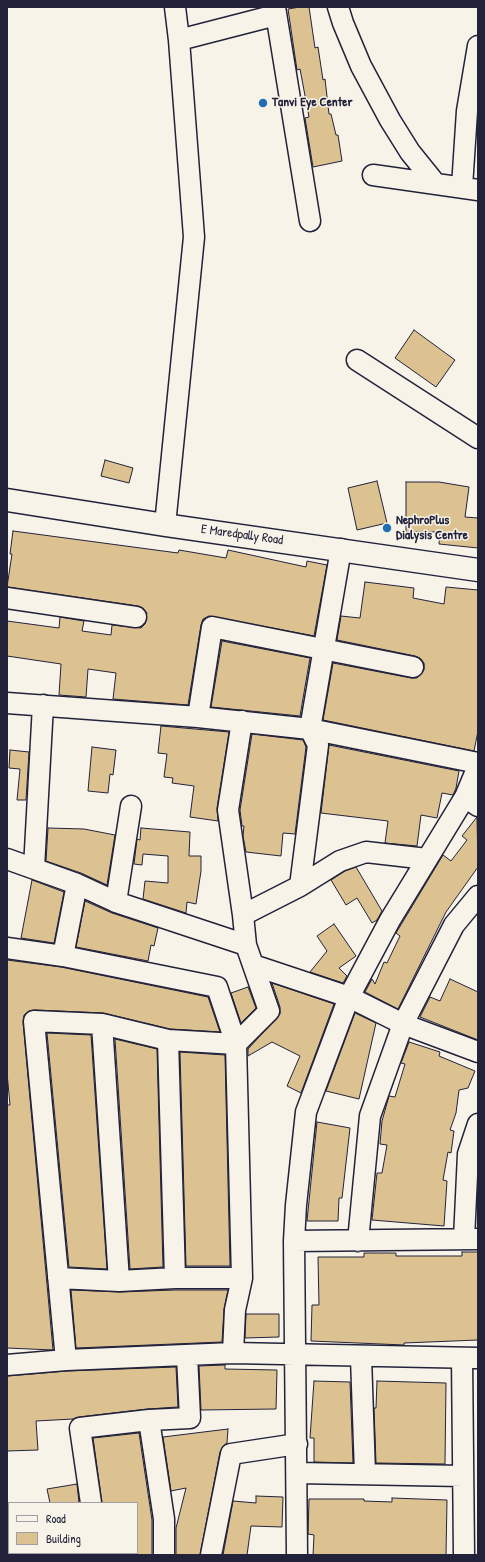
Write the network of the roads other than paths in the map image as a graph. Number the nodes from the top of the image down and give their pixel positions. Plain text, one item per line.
1 (175, 7) edge
2 (338, 7) edge
3 (276, 11) edge
4 (179, 40) junction
5 (478, 46) edge
6 (373, 176) dead end
7 (435, 183) junction
8 (470, 188) edge
9 (310, 221) dead end
10 (357, 360) dead end
11 (478, 438) edge
12 (7, 500) edge
13 (165, 525) junction
14 (341, 549) junction
15 (478, 570) edge
16 (7, 598) edge
17 (136, 617) dead end
18 (323, 650) junction
19 (413, 667) dead end
20 (7, 703) edge
21 (43, 705) junction
22 (198, 717) junction
23 (242, 721) junction
24 (310, 729) junction
25 (478, 764) edge
26 (471, 801) edge
27 (131, 806) dead end
28 (7, 859) edge
29 (427, 859) junction
30 (34, 868) junction
31 (77, 884) junction
32 (300, 886) junction
33 (478, 896) edge
34 (116, 902) junction
35 (242, 915) junction
36 (246, 945) junction
37 (7, 948) edge
38 (63, 956) junction
39 (253, 965) junction
40 (349, 997) junction
41 (102, 1024) junction
42 (403, 1024) junction
43 (168, 1040) junction
44 (236, 1044) junction
45 (478, 1052) edge
46 (478, 1124) edge
47 (473, 1171) edge
48 (471, 1239) edge
49 (294, 1241) junction
50 (358, 1241) junction
51 (58, 1278) junction
52 (175, 1278) junction
53 (242, 1278) junction
54 (119, 1281) junction
55 (233, 1353) junction
56 (295, 1354) junction
57 (187, 1355) junction
58 (362, 1357) junction
59 (470, 1358) edge
60 (66, 1360) junction
61 (7, 1365) edge
62 (149, 1420) junction
63 (296, 1444) junction
64 (297, 1473) junction
65 (365, 1474) junction
66 (463, 1476) junction
67 (90, 1502) edge
68 (98, 1554) edge
69 (87, 1555) edge
70 (164, 1555) edge
71 (211, 1555) edge
72 (297, 1555) edge
73 (464, 1555) edge

1 - 4 street
2 - 7 street
3 - 4 street
3 - 9 street
4 - 13 street
5 - 8 street
6 - 7 street
7 - 8 street
10 - 11 street
12 - 13 main road, E Maredpally Road
13 - 14 main road, E Maredpally Road
14 - 15 main road, E Maredpally Road
14 - 18 street
16 - 17 street
18 - 19 street
18 - 22 street
18 - 24 street
20 - 21 street
21 - 22 street
21 - 30 street
22 - 23 street
23 - 24 street
23 - 35 street
24 - 25 street
24 - 32 street
25 - 26 street
26 - 29 street
27 - 34 street
28 - 30 street
29 - 32 street
29 - 40 street
30 - 31 street
31 - 34 street
31 - 38 street
32 - 35 street
33 - 42 street
34 - 36 street
35 - 36 street
36 - 39 street
37 - 38 street
38 - 44 street
39 - 40 street
39 - 44 street
40 - 42 street
40 - 49 street
41 - 43 street
41 - 51 street
41 - 54 street
42 - 45 street
42 - 50 street
43 - 44 street
43 - 52 street
44 - 53 street
46 - 47 street
47 - 48 street
48 - 50 street
49 - 50 street
49 - 56 street
51 - 54 street
51 - 60 street
52 - 53 street
52 - 54 street
53 - 55 street
55 - 56 street
55 - 57 street
56 - 58 street
56 - 63 street
57 - 60 street
57 - 62 street
58 - 59 street
58 - 65 street
59 - 66 street
60 - 61 street
62 - 67 street
62 - 70 street
63 - 64 street
63 - 71 street
64 - 65 street
64 - 72 street
65 - 66 street
66 - 73 street
68 - 69 street

